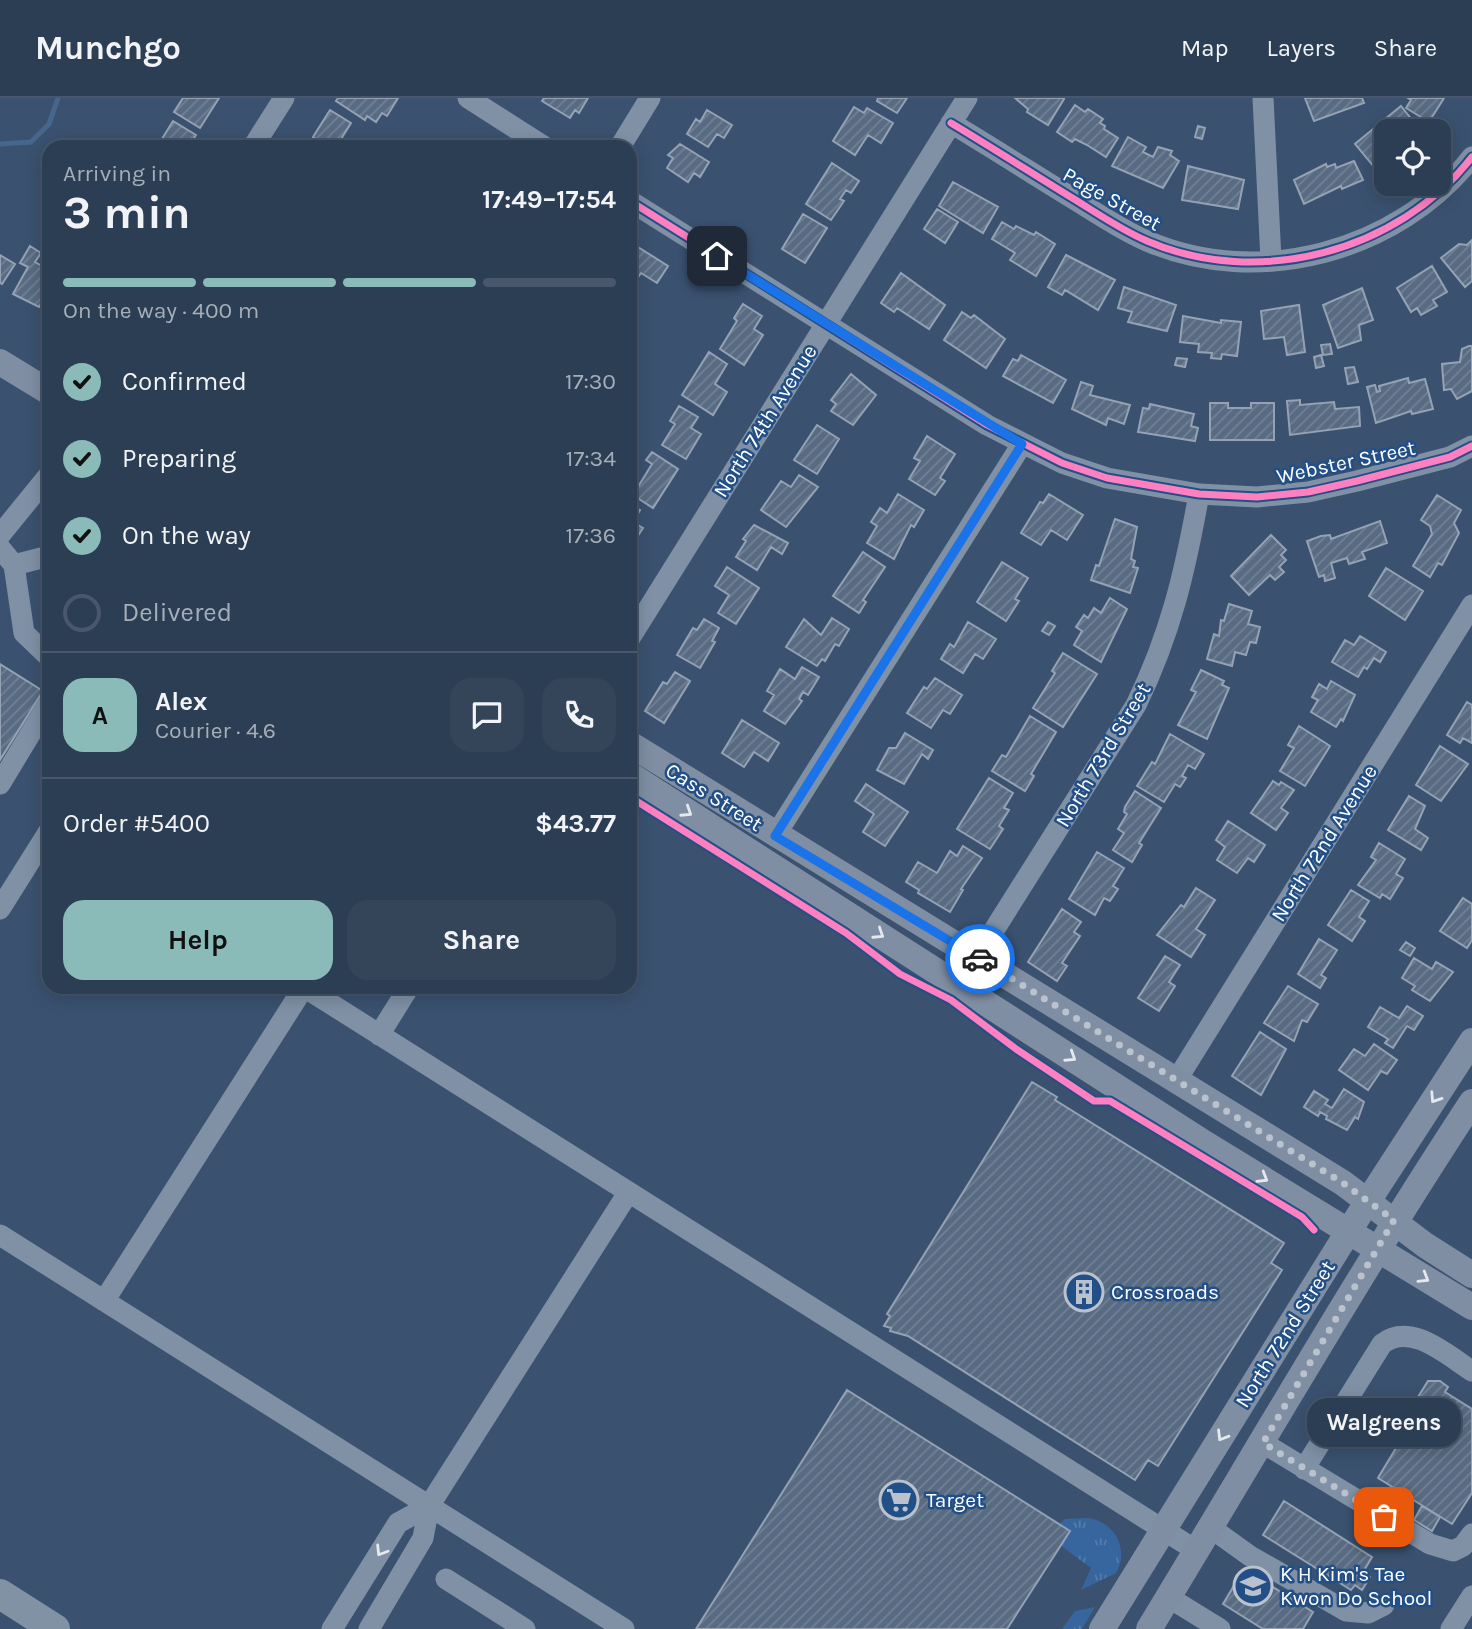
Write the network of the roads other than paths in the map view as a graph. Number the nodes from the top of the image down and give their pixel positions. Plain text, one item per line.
1 (284, 98) edge
2 (468, 98) edge
3 (650, 98) edge
4 (967, 98) edge
5 (1263, 98) edge
6 (951, 123) junction
7 (257, 140) edge
8 (534, 140) edge
9 (624, 140) edge
10 (1472, 156) edge
11 (637, 205) edge
12 (1271, 260) junction
13 (826, 324) junction
14 (0, 362) edge
15 (42, 389) edge
16 (1022, 444) junction
17 (1472, 446) edge
18 (42, 484) edge
19 (1199, 494) junction
20 (0, 535) edge
21 (0, 548) edge
22 (42, 558) edge
23 (7, 571) edge
24 (1472, 605) edge
25 (637, 627) edge
26 (42, 650) edge
27 (42, 715) edge
28 (637, 748) edge
29 (637, 779) edge
30 (0, 784) edge
31 (775, 836) junction
32 (42, 842) edge
33 (0, 909) edge
34 (977, 957) junction
35 (300, 994) edge
36 (315, 994) edge
37 (405, 994) edge
38 (379, 1035) junction
39 (1472, 1041) edge
40 (1176, 1081) junction
41 (1472, 1102) edge
42 (628, 1193) junction
43 (1368, 1200) junction
44 (1394, 1220) junction
45 (1348, 1232) junction
46 (0, 1235) edge
47 (1376, 1249) junction
48 (1472, 1275) edge
49 (104, 1301) junction
50 (1472, 1307) edge
51 (1472, 1371) edge
52 (1263, 1443) junction
53 (1304, 1469) junction
54 (429, 1506) junction
55 (1211, 1528) junction
56 (1164, 1531) junction
57 (1472, 1534) edge
58 (1197, 1551) junction
59 (446, 1579) dead end
60 (0, 1594) edge
61 (1472, 1596) edge
62 (1168, 1597) junction
63 (1384, 1605) dead end
64 (597, 1622) edge
65 (1194, 1622) edge
66 (55, 1629) edge
67 (332, 1629) edge
68 (369, 1629) edge
69 (524, 1629) edge
70 (624, 1629) edge
71 (1102, 1629) edge
72 (1149, 1629) edge
73 (1220, 1629) edge
74 (1451, 1629) edge

1 - 7 street
2 - 8 street
3 - 9 street
4 - 6 street, North 74th Avenue
5 - 12 street
6 - 12 street, Page Street
6 - 13 street, North 74th Avenue
10 - 12 street
11 - 13 street, Webster Street
13 - 16 street, Webster Street
13 - 25 street, North 74th Avenue
14 - 15 main road
16 - 19 street, Webster Street
16 - 31 street
17 - 19 street, Webster Street
18 - 20 street
19 - 34 street, North 73rd Street
21 - 23 street
22 - 23 street
23 - 26 street
24 - 40 street, North 72nd Avenue
27 - 30 street
28 - 31 main road, Cass Street
29 -> 45 main road, Cass Street
31 - 34 main road, Cass Street
32 - 33 street
34 - 40 main road, Cass Street
35 - 49 street
36 - 38 street
37 - 38 street
38 - 42 street
39 -> 43 main road, North 72nd Street
40 - 43 main road, Cass Street
41 - 44 main road, North 72nd Street
42 - 54 street
42 - 56 street
43 - 44 main road, Cass Street
43 - 45 main road, North 72nd Street
44 - 47 main road, North 72nd Street
44 - 48 main road, Cass Street
45 - 47 main road, Cass Street
45 -> 56 main road, North 72nd Street
46 - 49 street
47 -> 50 main road, Cass Street
47 - 52 main road, North 72nd Street
49 - 54 street
51 - 53 street
52 - 53 street
52 - 55 main road, North 72nd Street
53 - 57 street
54 - 64 street
54 -> 67 street
54 - 68 street
55 - 58 main road, North 72nd Street
55 - 63 street
56 - 58 street
56 - 71 main road, North 72nd Street
58 - 62 main road, North 72nd Street
59 - 69 street
60 - 66 highway
61 - 74 street
62 - 65 street
62 - 72 main road, North 72nd Street
64 - 70 street
65 - 73 street

